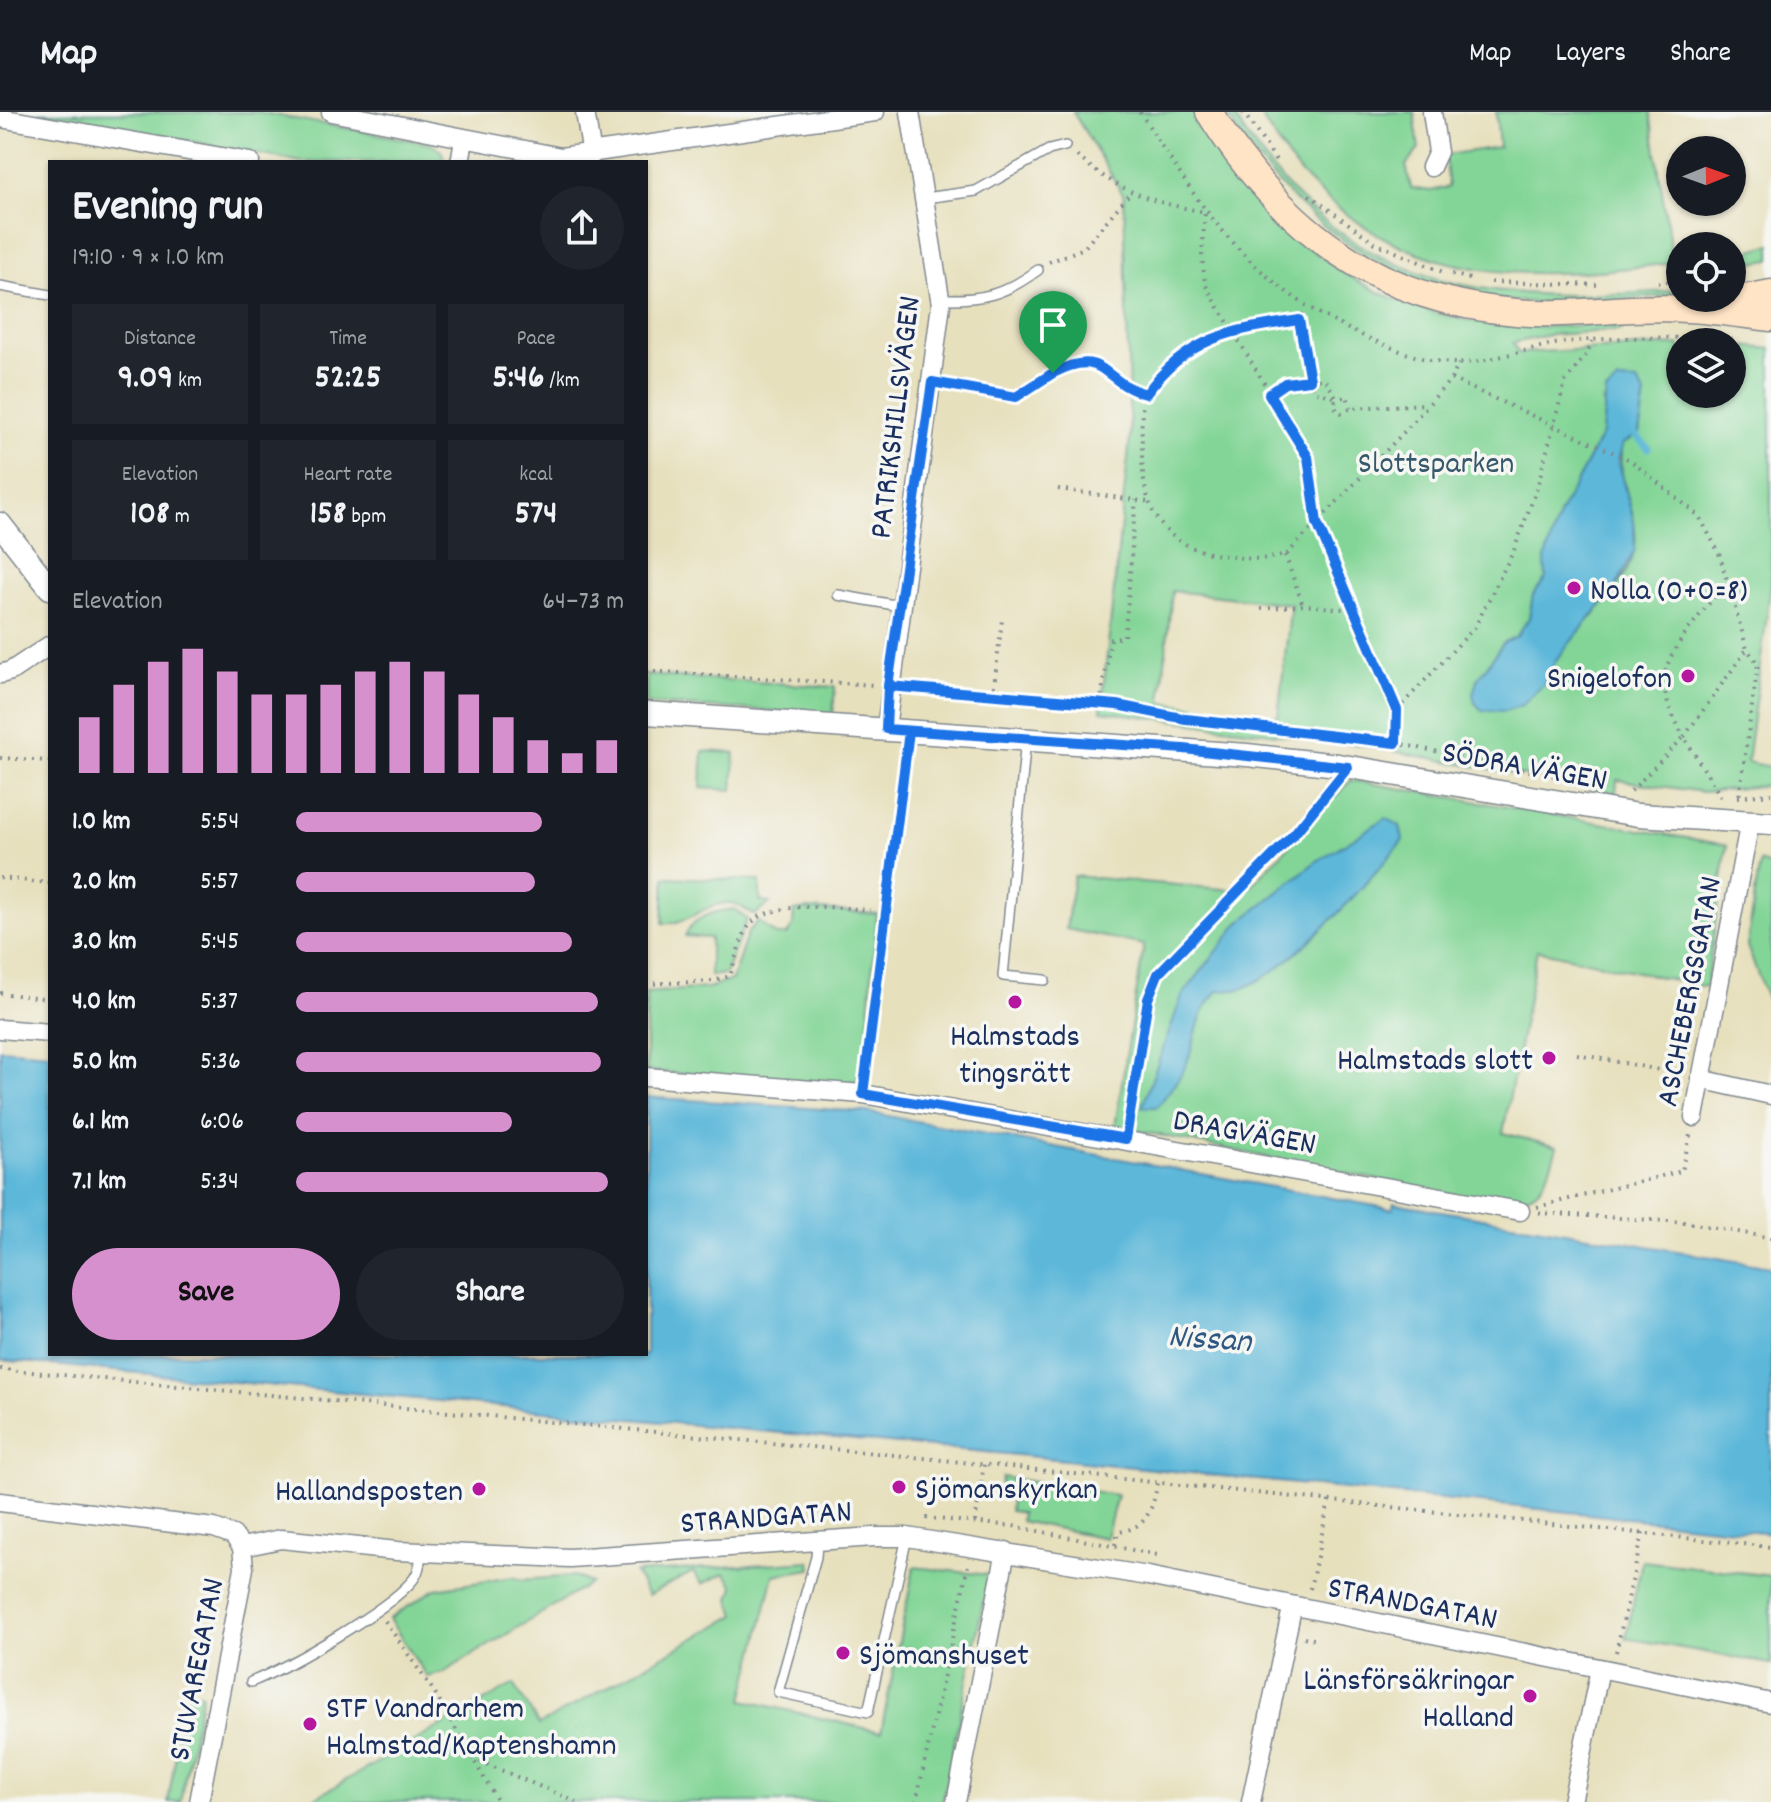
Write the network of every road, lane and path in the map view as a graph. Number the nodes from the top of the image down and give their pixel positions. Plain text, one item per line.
1 (331, 112) edge
2 (585, 112) edge
3 (875, 112) edge
4 (910, 112) edge
5 (1209, 112) edge
6 (1243, 112) edge
7 (1432, 112) edge
8 (0, 118) edge
9 (464, 140) junction
10 (1065, 146) joint
11 (592, 155) junction
12 (239, 160) edge
13 (460, 160) edge
14 (1431, 167) dead end
15 (1284, 170) dead end
16 (1302, 190) dead end
17 (1130, 193) junction
18 (925, 198) junction
19 (1038, 270) joint
20 (1666, 282) edge
21 (1644, 283) dead end
22 (1604, 285) dead end
23 (0, 286) edge
24 (1771, 293) edge
25 (48, 295) edge
26 (1746, 297) edge
27 (941, 299) junction
28 (1307, 308) dead end
29 (1666, 308) edge
30 (1719, 312) edge
31 (1771, 318) edge
32 (1299, 320) junction
33 (1230, 330) junction
34 (1592, 341) dead end
35 (1459, 364) dead end
36 (1053, 373) joint
37 (1451, 379) junction
38 (1310, 380) junction
39 (932, 382) junction
40 (1146, 394) junction
41 (1269, 394) junction
42 (1337, 398) junction
43 (1427, 404) junction
44 (1351, 408) junction
45 (1553, 424) junction
46 (1058, 489) dead end
47 (1136, 500) junction
48 (1148, 502) junction
49 (1317, 523) junction
50 (0, 524) edge
51 (1285, 555) junction
52 (48, 585) edge
53 (1726, 585) junction
54 (838, 595) dead end
55 (1303, 605) junction
56 (900, 606) junction
57 (1261, 609) dead end
58 (1353, 610) junction
59 (1002, 620) dead end
60 (48, 646) edge
61 (1747, 649) junction
62 (648, 671) edge
63 (0, 674) edge
64 (871, 675) dead end
65 (879, 686) junction
66 (993, 695) junction
67 (1100, 704) junction
68 (1397, 710) junction
69 (648, 713) edge
70 (886, 729) junction
71 (909, 731) junction
72 (1684, 737) junction
73 (1026, 739) junction
74 (1396, 743) junction
75 (0, 758) edge
76 (48, 761) edge
77 (1348, 767) junction
78 (1581, 782) dead end
79 (1618, 791) dead end
80 (1629, 793) junction
81 (1771, 793) edge
82 (1642, 794) dead end
83 (1712, 797) dead end
84 (1721, 797) junction
85 (1739, 797) junction
86 (1761, 822) edge
87 (0, 878) edge
88 (48, 883) edge
89 (886, 912) junction
90 (880, 956) joint
91 (1045, 980) dead end
92 (648, 984) edge
93 (0, 993) edge
94 (48, 999) edge
95 (0, 1029) edge
96 (48, 1033) edge
97 (1577, 1054) dead end
98 (1660, 1070) dead end
99 (648, 1077) edge
100 (1700, 1079) junction
101 (863, 1094) junction
102 (1771, 1095) edge
103 (1694, 1117) joint
104 (1126, 1139) junction
105 (1520, 1211) junction
106 (1771, 1238) edge
107 (0, 1369) edge
108 (984, 1464) junction
109 (1158, 1483) junction
110 (1329, 1501) junction
111 (0, 1502) edge
112 (975, 1522) dead end
113 (1643, 1533) junction
114 (907, 1537) junction
115 (817, 1543) junction
116 (1115, 1545) dead end
117 (972, 1546) junction
118 (242, 1547) junction
119 (1771, 1547) edge
120 (1006, 1551) junction
121 (421, 1553) junction
122 (1310, 1592) dead end
123 (1292, 1608) junction
124 (377, 1609) junction
125 (1615, 1655) dead end
126 (1600, 1669) junction
127 (251, 1682) dead end
128 (1771, 1703) edge
129 (472, 1758) junction
130 (199, 1802) edge
131 (498, 1802) edge
132 (577, 1802) edge
133 (916, 1802) edge
134 (956, 1802) edge
135 (1251, 1802) edge
136 (1572, 1802) edge

1 - 9 street
2 - 11 street
3 - 11 street
4 - 18 street, PATRIKSHILLSVÄGEN
5 - 29 main road
6 - 15 path
7 - 14 street
8 - 12 street
9 - 11 street
9 - 13 street
10 - 17 path
10 - 18 lane
16 - 22 path
17 - 19 path
17 - 33 path
18 - 27 street, PATRIKSHILLSVÄGEN
19 - 27 lane
20 - 21 path
23 - 25 lane
24 - 26 main road
27 - 39 street, PATRIKSHILLSVÄGEN
28 - 32 path
30 - 31 main road
32 - 33 path
32 - 38 path
33 - 40 path
33 - 41 path
34 - 45 path
35 - 37 path
36 - 39 lane
36 - 40 path
37 - 43 path
37 - 45 path
38 - 41 path
38 - 42 path
38 - 42 path
39 - 56 street, PATRIKSHILLSVÄGEN
40 - 48 path
41 - 49 path
42 - 44 path
42 - 44 path
43 - 44 path
43 - 49 path
45 - 53 path
45 - 68 path
46 - 47 path
47 - 48 path
47 - 67 path
48 - 51 path
49 - 51 path
49 - 58 path
50 - 52 street
51 - 55 path
53 - 61 path
53 - 72 path
54 - 56 lane
55 - 57 path
55 - 58 path
56 - 65 street, PATRIKSHILLSVÄGEN
58 - 68 path
59 - 66 path
60 - 63 street
61 - 72 path
61 - 85 path
62 - 65 path
64 - 65 path
65 - 66 path
65 - 70 street, PATRIKSHILLSVÄGEN
66 - 67 path
67 - 74 path
68 - 74 path
69 - 70 street, SÖDRA VÄGEN
70 - 71 street, SÖDRA VÄGEN
71 - 73 street, SÖDRA VÄGEN
71 - 89 lane
72 - 80 path
72 - 84 path
73 - 77 street, SÖDRA VÄGEN
73 - 91 lane
74 - 78 path
75 - 76 path
77 - 86 street, SÖDRA VÄGEN
77 - 104 path
79 - 80 path
80 - 82 path
81 - 85 path
83 - 84 path
84 - 85 path
86 - 100 street, ASCHEBERGSGATAN
87 - 88 path
89 - 90 lane
89 - 92 path
90 - 101 path
93 - 94 path
95 - 96 street
97 - 98 path
99 - 101 street, DRAGVÄGEN
100 - 102 street
100 - 103 street, ASCHEBERGSGATAN
101 - 104 street, DRAGVÄGEN
103 - 105 path, ASCHEBERGSGATAN
104 - 105 street, DRAGVÄGEN
105 - 106 path
107 - 108 path
108 - 109 path
108 - 112 path
109 - 110 path
109 - 116 path
110 - 113 path
110 - 122 path
111 - 118 street
113 - 119 path
113 - 125 path
114 - 115 street, STRANDGATAN
114 - 115 lane
114 - 117 street, STRANDGATAN
115 - 121 street, STRANDGATAN
117 - 120 street, STRANDGATAN
117 - 133 path
118 - 121 street, STRANDGATAN
118 - 130 street, STUVAREGATAN
120 - 123 street, STRANDGATAN
120 - 134 street
121 - 124 lane
123 - 126 street, STRANDGATAN
123 - 135 street
124 - 127 lane
124 - 129 path
126 - 128 street, STRANDGATAN
126 - 136 street
129 - 131 path
129 - 132 path

